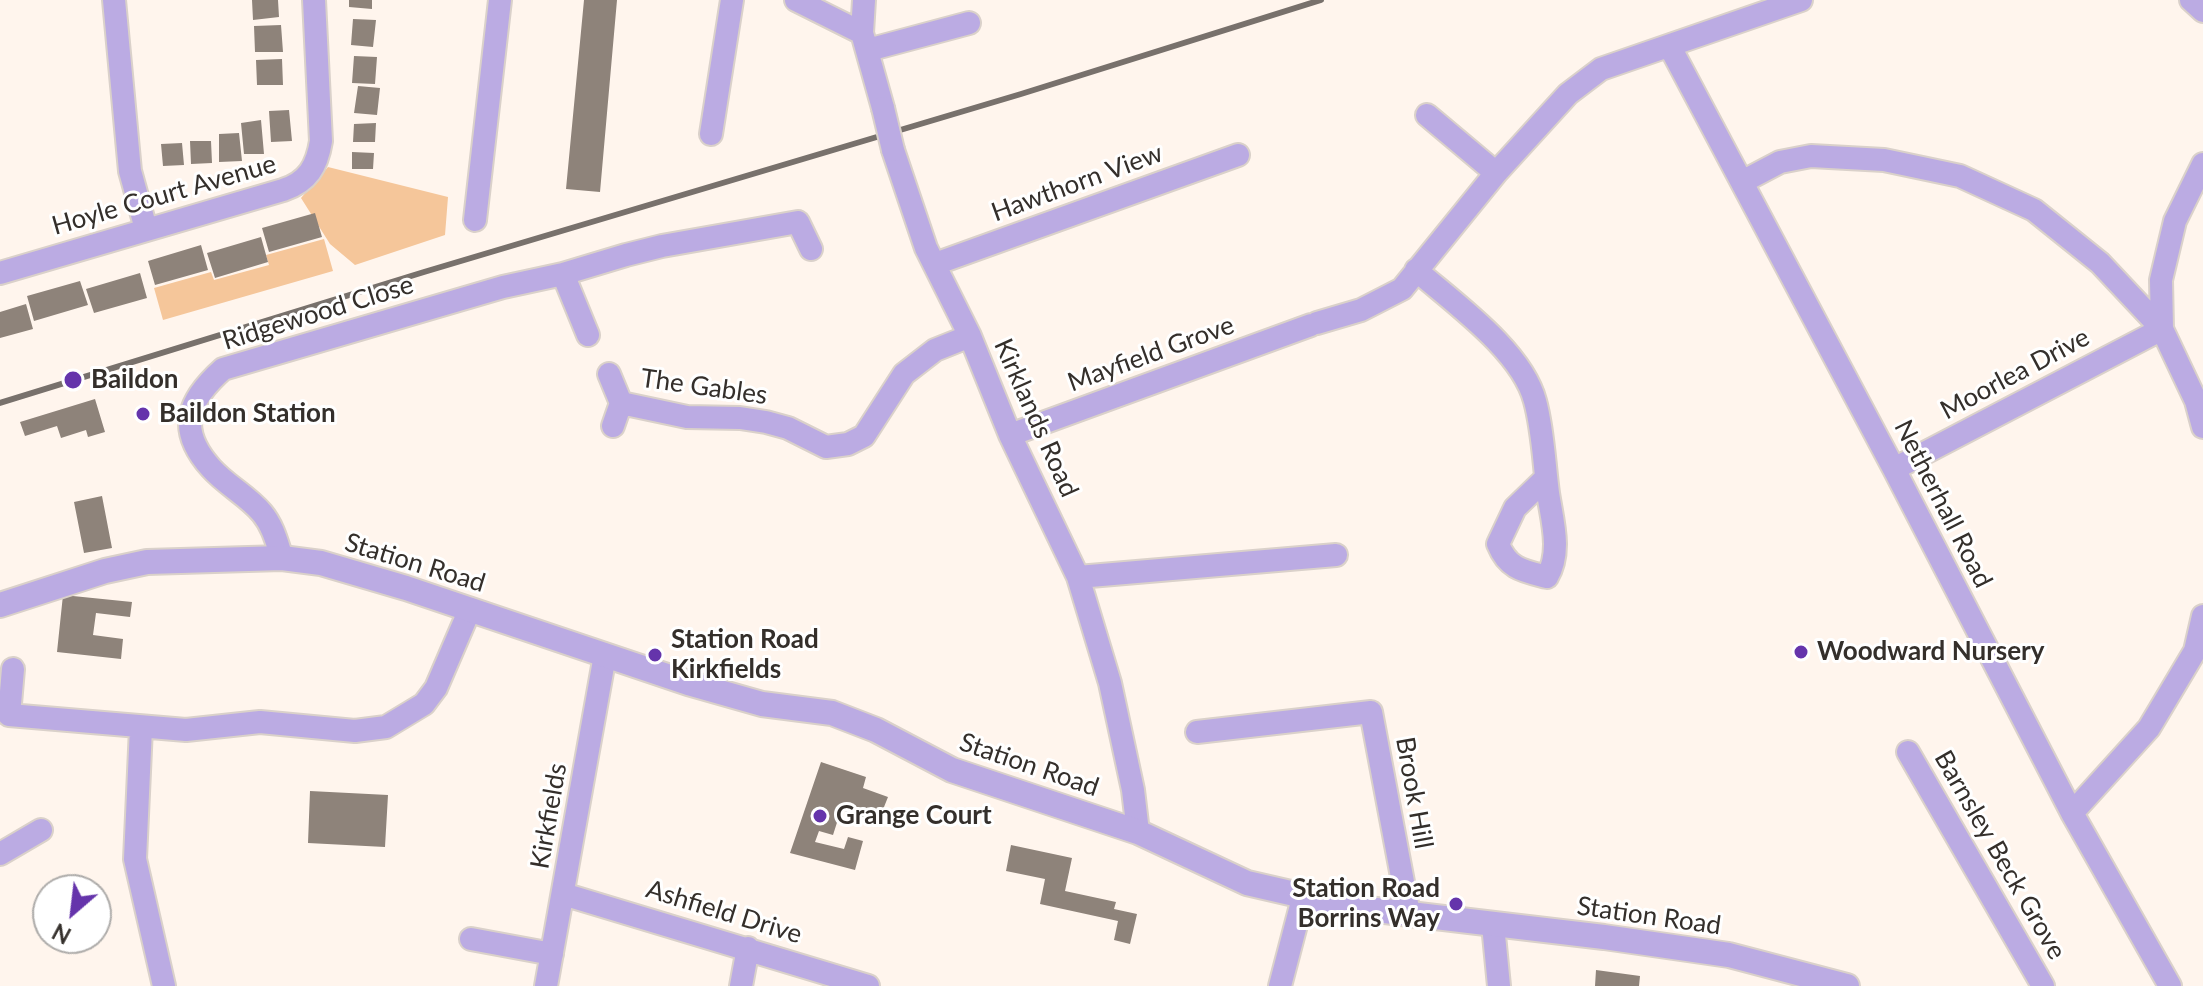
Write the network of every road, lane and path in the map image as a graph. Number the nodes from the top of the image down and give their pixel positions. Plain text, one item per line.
1 (114, 0) edge
2 (314, 0) edge
3 (500, 0) edge
4 (732, 0) edge
5 (796, 0) edge
6 (864, 0) edge
7 (1801, 0) edge
8 (2191, 0) edge
9 (2203, 11) edge
10 (969, 23) dead end
11 (865, 42) junction
12 (1670, 47) junction
13 (1427, 115) dead end
14 (711, 134) dead end
15 (1238, 154) dead end
16 (2203, 164) edge
17 (1496, 173) junction
18 (1742, 182) junction
19 (475, 220) dead end
20 (146, 229) junction
21 (811, 249) dead end
22 (935, 264) junction
23 (1416, 270) junction
24 (0, 273) edge
25 (563, 274) junction
26 (2162, 329) junction
27 (588, 335) dead end
28 (970, 336) junction
29 (609, 374) dead end
30 (621, 403) junction
31 (613, 426) dead end
32 (2203, 427) edge
33 (1010, 435) junction
34 (1894, 469) junction
35 (1546, 478) junction
36 (1336, 555) dead end
37 (282, 558) junction
38 (1078, 577) junction
39 (0, 605) edge
40 (470, 609) junction
41 (2203, 616) edge
42 (605, 655) junction
43 (13, 669) dead end
44 (141, 728) junction
45 (1197, 732) dead end
46 (1908, 752) dead end
47 (2072, 813) junction
48 (41, 830) dead end
49 (1138, 832) junction
50 (0, 854) edge
51 (563, 894) junction
52 (1303, 898) junction
53 (1409, 914) junction
54 (1493, 925) junction
55 (471, 939) dead end
56 (748, 948) junction
57 (552, 954) junction
58 (164, 986) edge
59 (546, 986) edge
60 (741, 986) edge
61 (868, 986) edge
62 (1280, 986) edge
63 (1499, 986) edge
64 (1847, 986) edge
65 (2043, 986) edge
66 (2170, 986) edge

1 - 20 street
2 - 20 street, Hoyle Court Avenue
3 - 19 street
4 - 14 street
5 - 11 street
6 - 11 street, Kirklands Road
7 - 12 street, Mayfield Grove
8 - 9 street
10 - 11 street
11 - 22 street, Kirklands Road, bridge
12 - 17 street, Mayfield Grove
12 - 18 street, Netherhall Road
13 - 17 street
15 - 22 street, Hawthorn View
16 - 26 street
17 - 23 street, Mayfield Grove
18 - 26 street
18 - 34 street, Netherhall Road
20 - 24 street, Hoyle Court Avenue
21 - 25 street, Ridgewood Close
22 - 28 street, Kirklands Road
23 - 33 street, Mayfield Grove
23 - 35 street
25 - 27 street
25 - 37 street, Ridgewood Close
26 - 32 street
26 - 34 street, Moorlea Drive
28 - 30 street, The Gables
28 - 33 street, Kirklands Road
29 - 30 street, The Gables
30 - 31 street, The Gables
33 - 38 street, Kirklands Road
34 - 47 street, Netherhall Road
35 - 35 street
36 - 38 street
37 - 39 street, Station Road
37 - 40 street, Station Road
38 - 49 street, Kirklands Road
40 - 42 street, Station Road
40 - 44 street
41 - 47 street
42 - 49 street, Station Road
42 - 51 street, Kirkfields
43 - 44 street
44 - 58 street
45 - 53 street, Brook Hill
46 - 65 street, Barnsley Beck Grove
47 - 66 street, Netherhall Road
48 - 50 street
49 - 52 street, Station Road
51 - 56 street, Ashfield Drive
51 - 57 street, Kirkfields
52 - 53 street, Station Road
52 - 62 street
53 - 54 street, Station Road
54 - 63 street
54 - 64 street, Station Road
55 - 57 street
56 - 60 street
56 - 61 street, Ashfield Drive
57 - 59 street, Kirkfields

